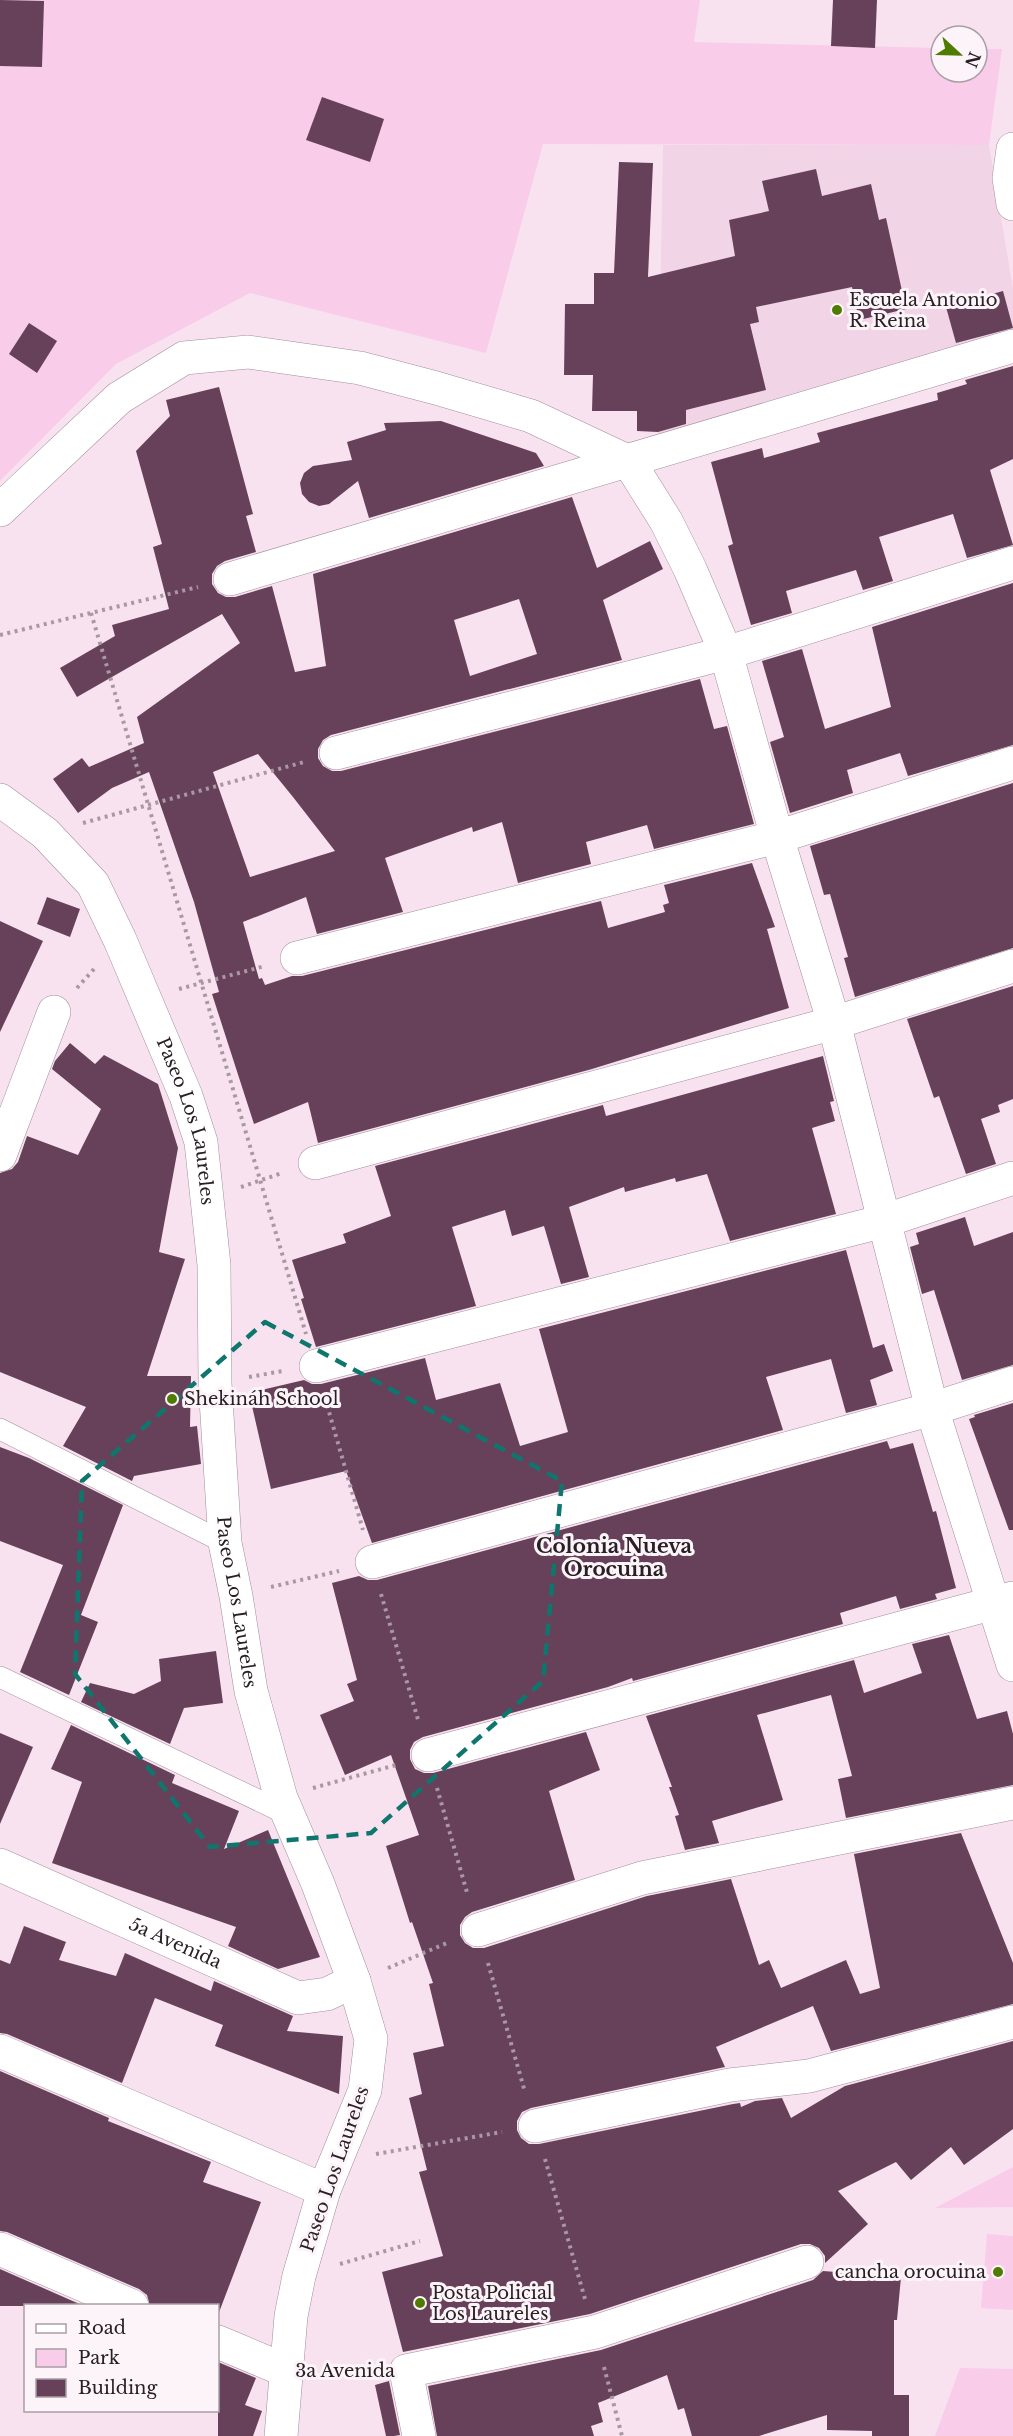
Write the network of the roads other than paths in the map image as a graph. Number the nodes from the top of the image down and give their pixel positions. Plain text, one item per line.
1 (1013, 149) edge
2 (1013, 204) edge
3 (1013, 346) edge
4 (629, 462) junction
5 (0, 510) edge
6 (1013, 563) edge
7 (230, 579) road end
8 (726, 653) junction
9 (336, 753) road end
10 (1013, 763) edge
11 (0, 800) edge
12 (777, 837) junction
13 (297, 958) road end
14 (1013, 966) edge
15 (54, 1012) road end
16 (834, 1023) junction
17 (0, 1155) edge
18 (315, 1163) road end
19 (1013, 1178) edge
20 (884, 1221) junction
21 (316, 1366) road end
22 (1013, 1383) edge
23 (932, 1409) junction
24 (0, 1429) edge
25 (225, 1543) junction
26 (372, 1563) road end
27 (1003, 1601) edge
28 (1013, 1665) edge
29 (0, 1677) edge
30 (428, 1755) road end
31 (1013, 1803) edge
32 (284, 1806) junction
33 (0, 1865) edge
34 (478, 1930) road end
35 (354, 1981) junction
36 (1013, 2022) edge
37 (0, 2051) edge
38 (535, 2126) road end
39 (330, 2175) junction
40 (0, 2249) edge
41 (807, 2262) dead end
42 (127, 2304) edge
43 (219, 2342) edge
44 (287, 2371) junction
45 (281, 2436) edge
46 (419, 2436) edge

1 - 2 street
3 - 4 street
4 - 5 street
4 - 7 street
4 - 8 street
6 - 8 street
8 - 9 street
8 - 12 street
10 - 12 street
11 - 25 street, Paseo Los Laureles
12 - 13 street
12 - 16 street
14 - 16 street
15 - 17 street
16 - 18 street
16 - 20 street
19 - 20 street
20 - 21 street
20 - 23 street
22 - 23 street
23 - 26 street
23 - 27 street
24 - 25 lane
25 - 32 street, Paseo Los Laureles
27 - 28 street
27 - 30 street
29 - 32 lane
31 - 34 street
32 - 35 street, Paseo Los Laureles
33 - 35 street, 5a Avenida
35 - 39 street, Paseo Los Laureles
36 - 38 street
37 - 39 street
39 - 44 street, Paseo Los Laureles
40 - 42 street
41 - 46 street
43 - 44 street, 3a Avenida
44 - 45 street, Paseo Los Laureles

